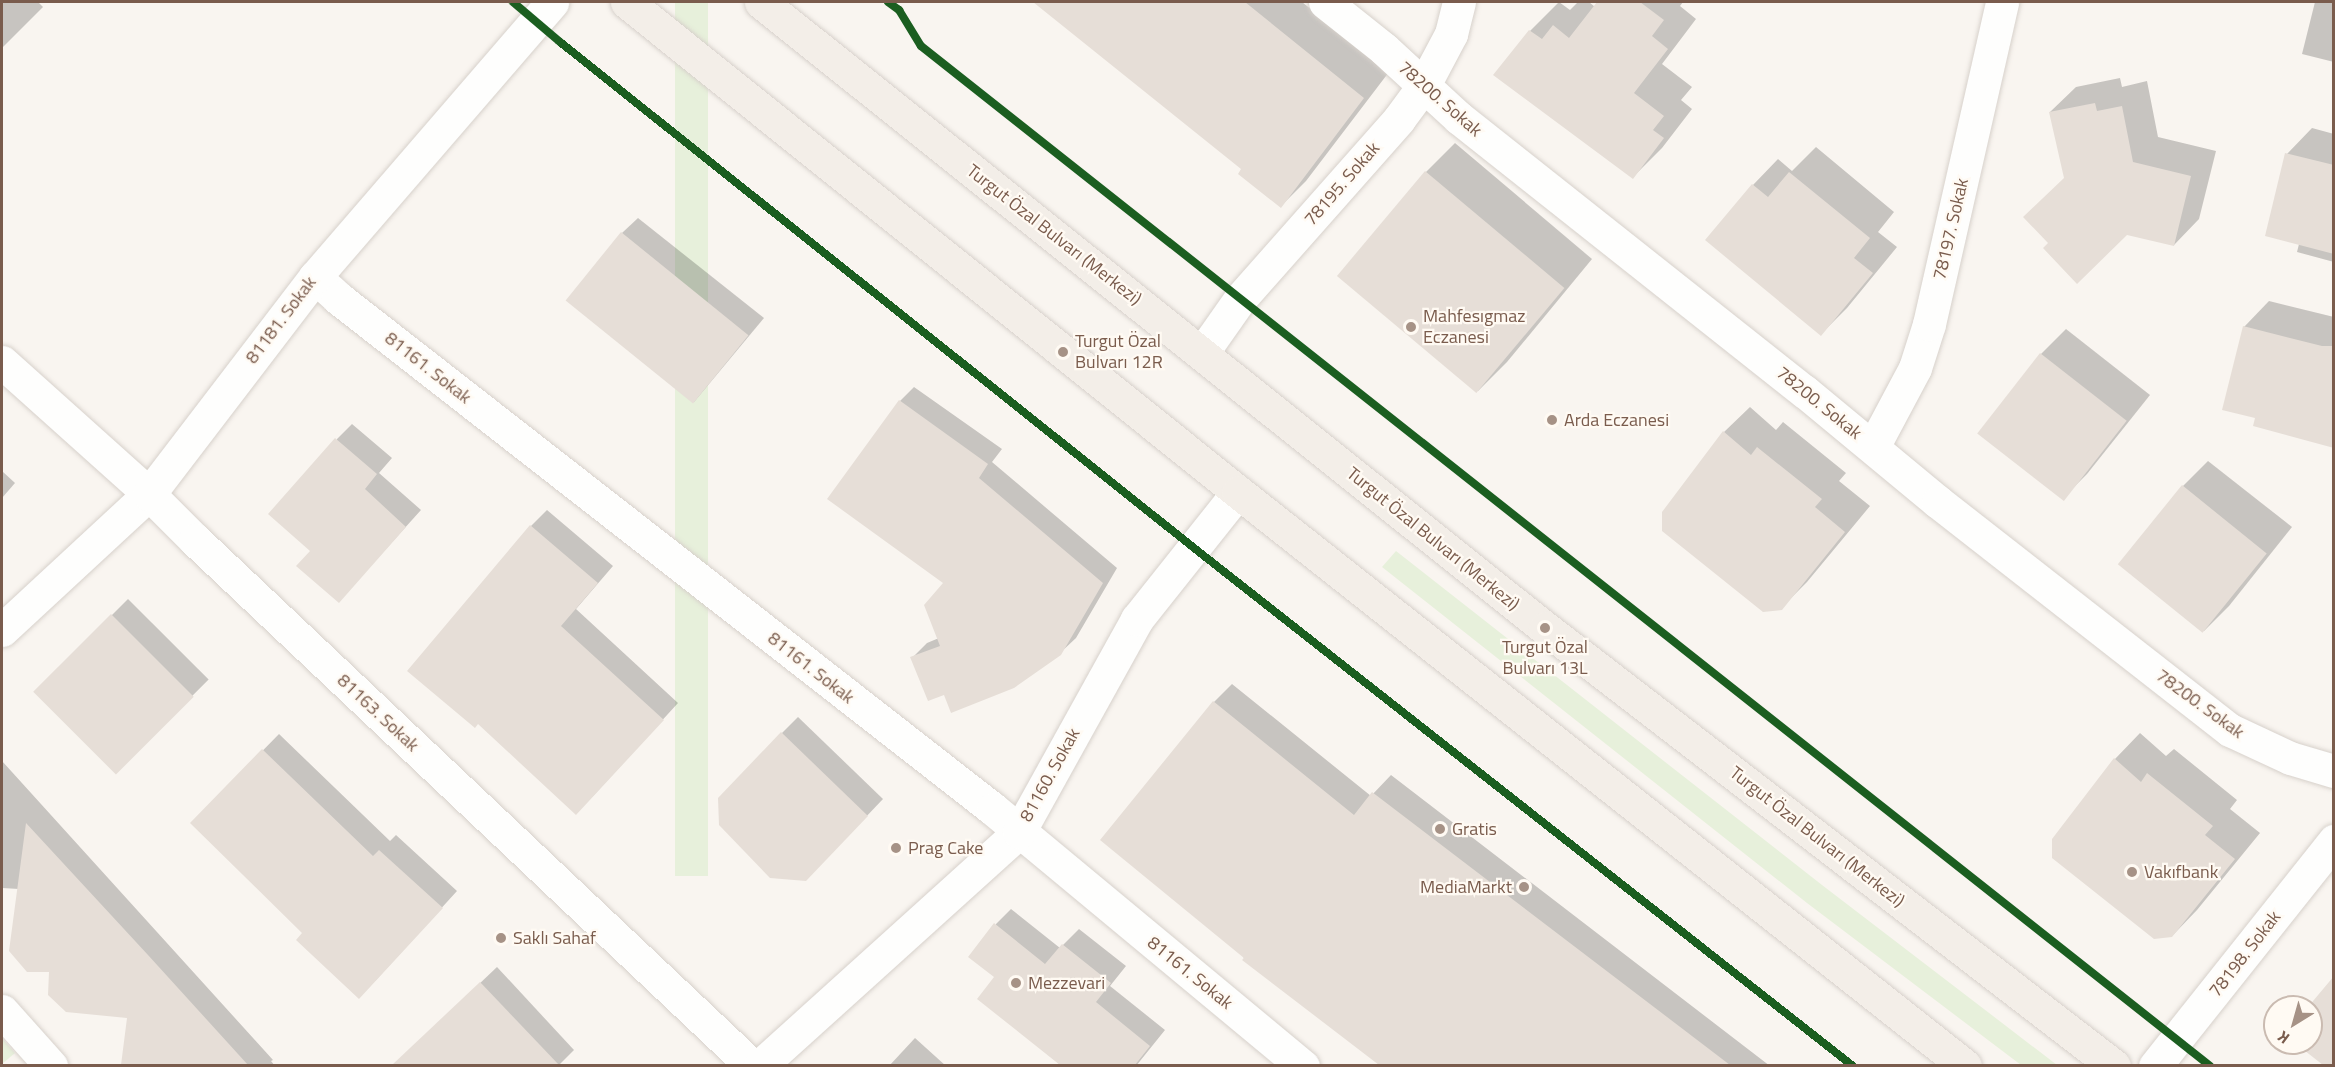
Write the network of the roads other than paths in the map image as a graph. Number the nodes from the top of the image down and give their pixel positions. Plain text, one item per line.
1 (552, 2) edge
2 (627, 2) edge
3 (761, 2) edge
4 (1325, 2) edge
5 (1460, 2) edge
6 (2002, 2) edge
7 (1424, 85) junction
8 (315, 277) junction
9 (1202, 353) junction
10 (2, 362) edge
11 (1873, 447) junction
12 (1238, 492) junction
13 (150, 494) junction
14 (2, 630) edge
15 (2334, 771) edge
16 (1019, 832) junction
17 (2334, 841) edge
18 (2, 1011) edge
19 (43, 1063) edge
20 (752, 1065) edge
21 (760, 1065) edge
22 (1303, 1065) edge
23 (1965, 1065) edge
24 (2114, 1065) edge
25 (2155, 1065) edge

1 - 8 street, 81181. Sokak
2 - 12 main road
3 - 9 main road, Turgut Özal Bulvarı (Merkezi)
4 - 7 street, 78200. Sokak
5 - 7 street, 78195. Sokak
6 - 11 street, 78197. Sokak
7 - 9 street, 78195. Sokak
7 - 11 street, 78200. Sokak
8 - 13 street, 81181. Sokak
8 - 16 street, 81161. Sokak
9 - 24 main road, Turgut Özal Bulvarı (Merkezi)
10 - 13 street, 81163. Sokak
11 - 15 street, 78200. Sokak
12 - 16 street, 81160. Sokak
12 - 23 main road
13 - 14 street, 81181. Sokak
13 - 20 street, 81163. Sokak
16 - 21 street, 81160. Sokak
16 - 22 street, 81161. Sokak
17 - 25 street, 78198. Sokak
18 - 19 street

